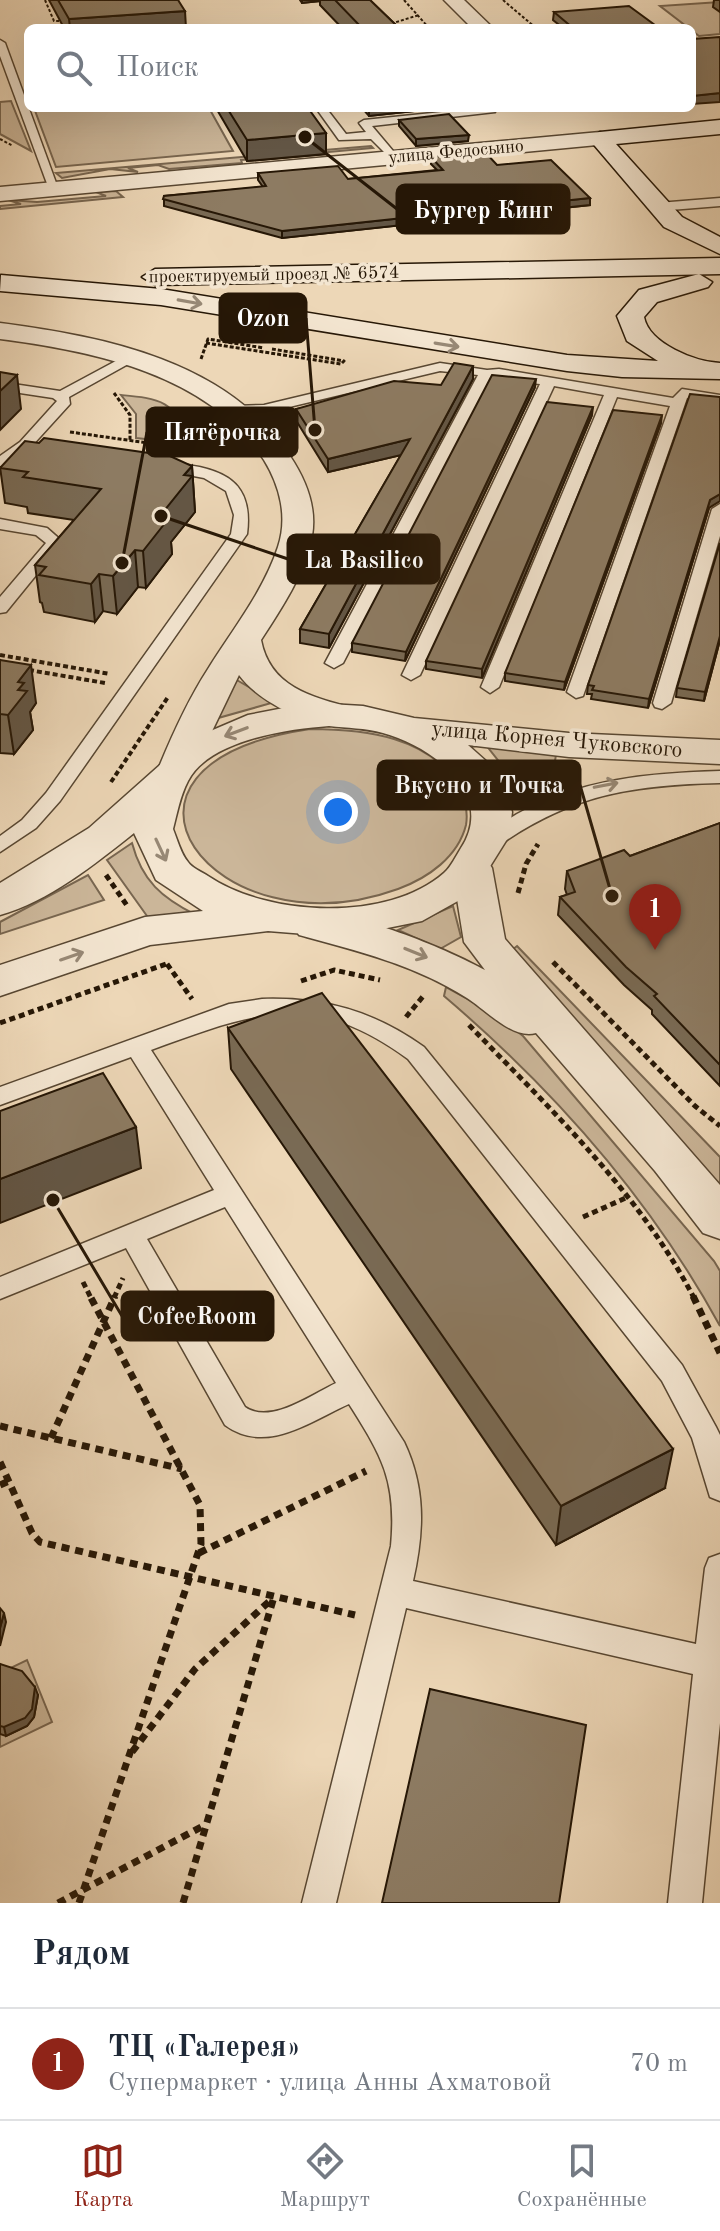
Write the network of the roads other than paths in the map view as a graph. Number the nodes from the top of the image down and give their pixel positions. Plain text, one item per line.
1 (453, 0) edge
2 (479, 24) edge
3 (0, 43) edge
4 (24, 107) edge
5 (26, 112) edge
6 (324, 112) edge
7 (490, 112) edge
8 (720, 127) edge
9 (592, 130) junction
10 (374, 135) junction
11 (393, 158) junction
12 (55, 189) junction
13 (0, 194) edge
14 (720, 202) edge
15 (666, 214) junction
16 (720, 247) edge
17 (720, 266) edge
18 (644, 268) junction
19 (548, 272) junction
20 (720, 278) edge
21 (1, 283) edge
22 (0, 331) edge
23 (132, 358) junction
24 (720, 370) edge
25 (490, 372) junction
26 (549, 381) junction
27 (0, 386) edge
28 (612, 392) junction
29 (61, 396) junction
30 (720, 399) edge
31 (679, 403) junction
32 (234, 410) junction
33 (0, 463) edge
34 (146, 463) edge
35 (720, 509) edge
36 (0, 524) edge
37 (0, 608) edge
38 (244, 640) junction
39 (334, 663) dead end
40 (411, 675) dead end
41 (490, 687) dead end
42 (576, 692) dead end
43 (662, 703) dead end
44 (340, 716) junction
45 (394, 725) junction
46 (720, 752) edge
47 (174, 772) junction
48 (720, 777) edge
49 (0, 846) edge
50 (480, 856) junction
51 (0, 901) edge
52 (272, 920) junction
53 (314, 925) junction
54 (0, 981) edge
55 (136, 1046) junction
56 (590, 1068) junction
57 (0, 1096) edge
58 (230, 1194) junction
59 (720, 1220) edge
60 (134, 1240) junction
61 (0, 1288) edge
62 (354, 1388) junction
63 (720, 1488) edge
64 (720, 1568) edge
65 (391, 1607) junction
66 (715, 1664) edge
67 (319, 1903) edge
68 (685, 1903) edge

1 - 2 main road
3 - 4 lane
5 - 12 lane
6 - 10 lane
7 - 10 lane
8 - 9 main road, улица Федосьино
9 - 11 main road, улица Федосьино
9 - 15 main road
10 - 11 lane
11 - 12 main road, улица Федосьино
12 - 13 main road, улица Федосьино
14 - 15 lane
15 - 16 main road
15 - 18 main road
17 - 18 main road, проектируемый проезд № 6574
18 - 19 main road, проектируемый проезд № 6574
19 - 20 main road, проектируемый проезд № 6574
19 - 21 main road, проектируемый проезд № 6574
20 - 24 main road
21 -> 24 main road
22 - 23 street
23 - 29 lane
23 - 32 street
25 - 26 lane
25 - 32 lane
25 - 39 lane
26 - 28 lane
26 - 40 lane
27 - 29 lane
28 - 31 lane
28 - 41 lane
29 - 33 lane
30 - 31 lane
31 - 42 lane
32 - 38 street
34 - 49 lane
35 - 43 lane
36 - 37 lane
38 - 44 street
38 - 47 street
44 - 45 main road, улица Корнея Чуковского
44 -> 47 main road, улица Корнея Чуковского
45 - 46 main road, улица Корнея Чуковского
45 - 50 main road, улица Корнея Чуковского
47 - 51 main road, улица Корнея Чуковского
47 -> 52 main road
50 -> 48 lane
50 - 53 main road
50 - 56 street
52 - 53 main road
54 -> 52 main road
53 -> 56 street
55 - 57 lane
55 - 58 lane
55 - 63 lane
56 - 59 street
58 - 60 lane
58 - 62 lane
60 - 61 lane
60 - 62 lane
62 - 65 lane
64 - 66 lane
65 - 66 lane
65 - 67 lane
66 - 68 lane

